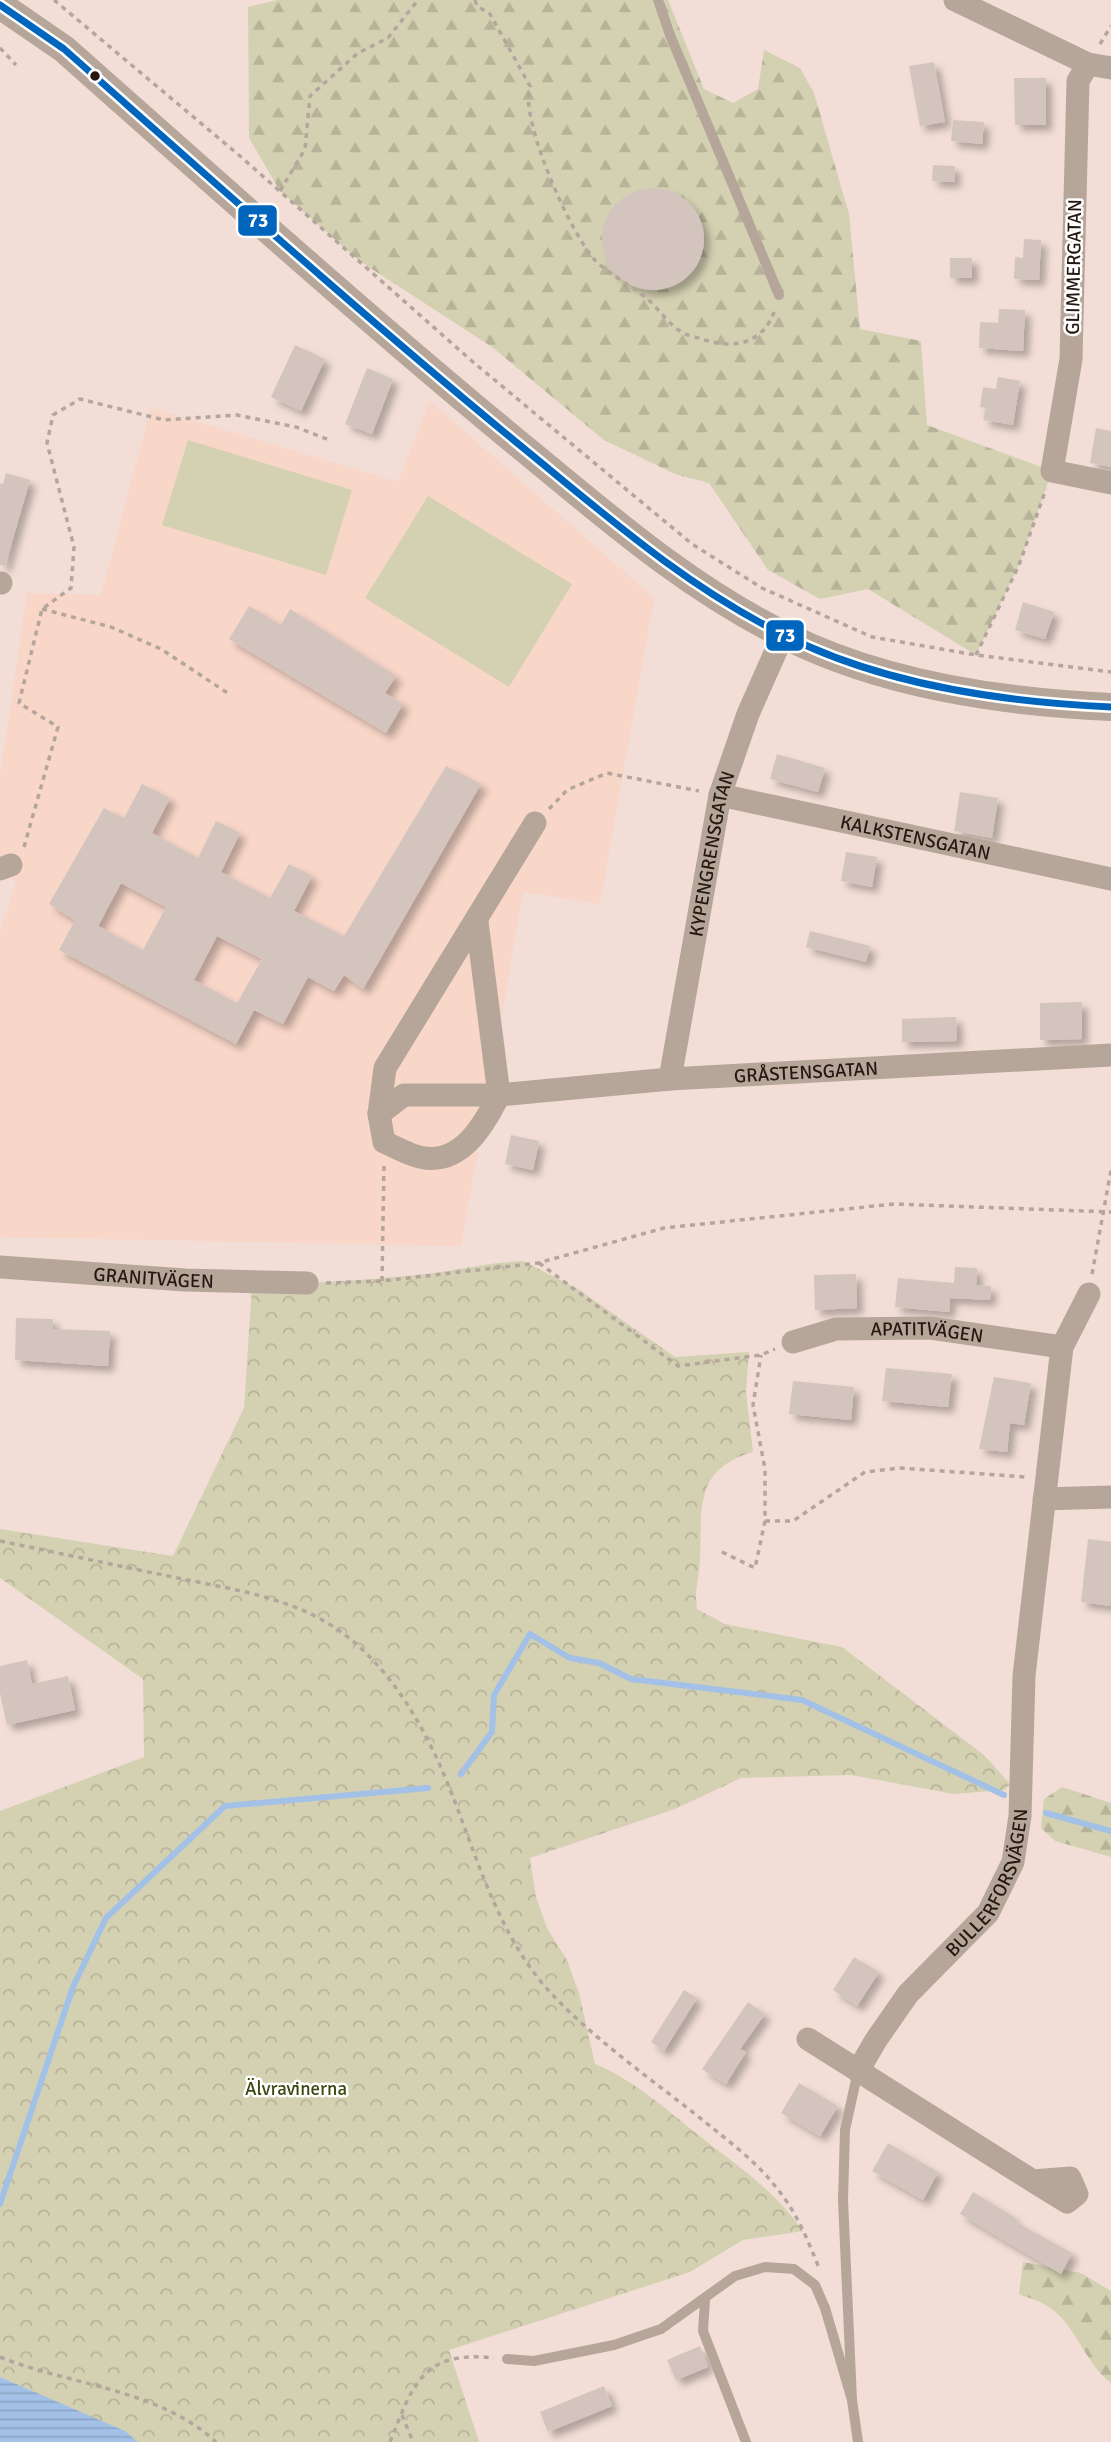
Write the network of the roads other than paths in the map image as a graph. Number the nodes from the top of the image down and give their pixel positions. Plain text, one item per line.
1 (658, 0) edge
2 (955, 0) edge
3 (0, 5) edge
4 (1100, 66) edge
5 (779, 295) road end
6 (1111, 483) edge
7 (783, 635) junction
8 (1111, 707) edge
9 (720, 795) junction
10 (535, 823) road end
11 (1111, 879) edge
12 (477, 922) junction
13 (1111, 1055) edge
14 (670, 1079) junction
15 (499, 1095) junction
16 (379, 1114) junction
17 (0, 1266) edge
18 (307, 1283) road end
19 (1089, 1294) road end
20 (793, 1342) road end
21 (1062, 1347) junction
22 (1045, 1489) junction
23 (1111, 1497) edge
24 (808, 2039) dead end
25 (858, 2071) junction
26 (1033, 2181) dead end
27 (705, 2300) junction
28 (507, 2359) road end
29 (852, 2400) junction
30 (746, 2442) edge
31 (858, 2442) edge

1 - 5 lane
2 - 4 street
3 - 7 street
4 - 6 street, GLIMMERGATAN
7 - 8 street
7 - 9 street, KYPENGRENSGATAN
9 - 11 street, KALKSTENSGATAN
9 - 14 street, KYPENGRENSGATAN
10 - 12 street
12 - 15 street
12 - 16 street
13 - 14 street, GRÅSTENSGATAN
14 - 15 street, GRÅSTENSGATAN
15 - 16 street, GRÅSTENSGATAN
15 - 16 street
17 - 18 street, GRANITVÄGEN
19 - 21 street, BULLERFORSVÄGEN
20 - 21 street, APATITVÄGEN
21 - 22 street, BULLERFORSVÄGEN
22 - 23 street
22 - 25 street, BULLERFORSVÄGEN
24 - 25 street
25 - 26 street
25 - 29 lane, BULLERFORSVÄGEN
27 - 28 lane
27 - 29 lane
27 - 30 lane
29 - 31 lane, BULLERFORSVÄGEN

